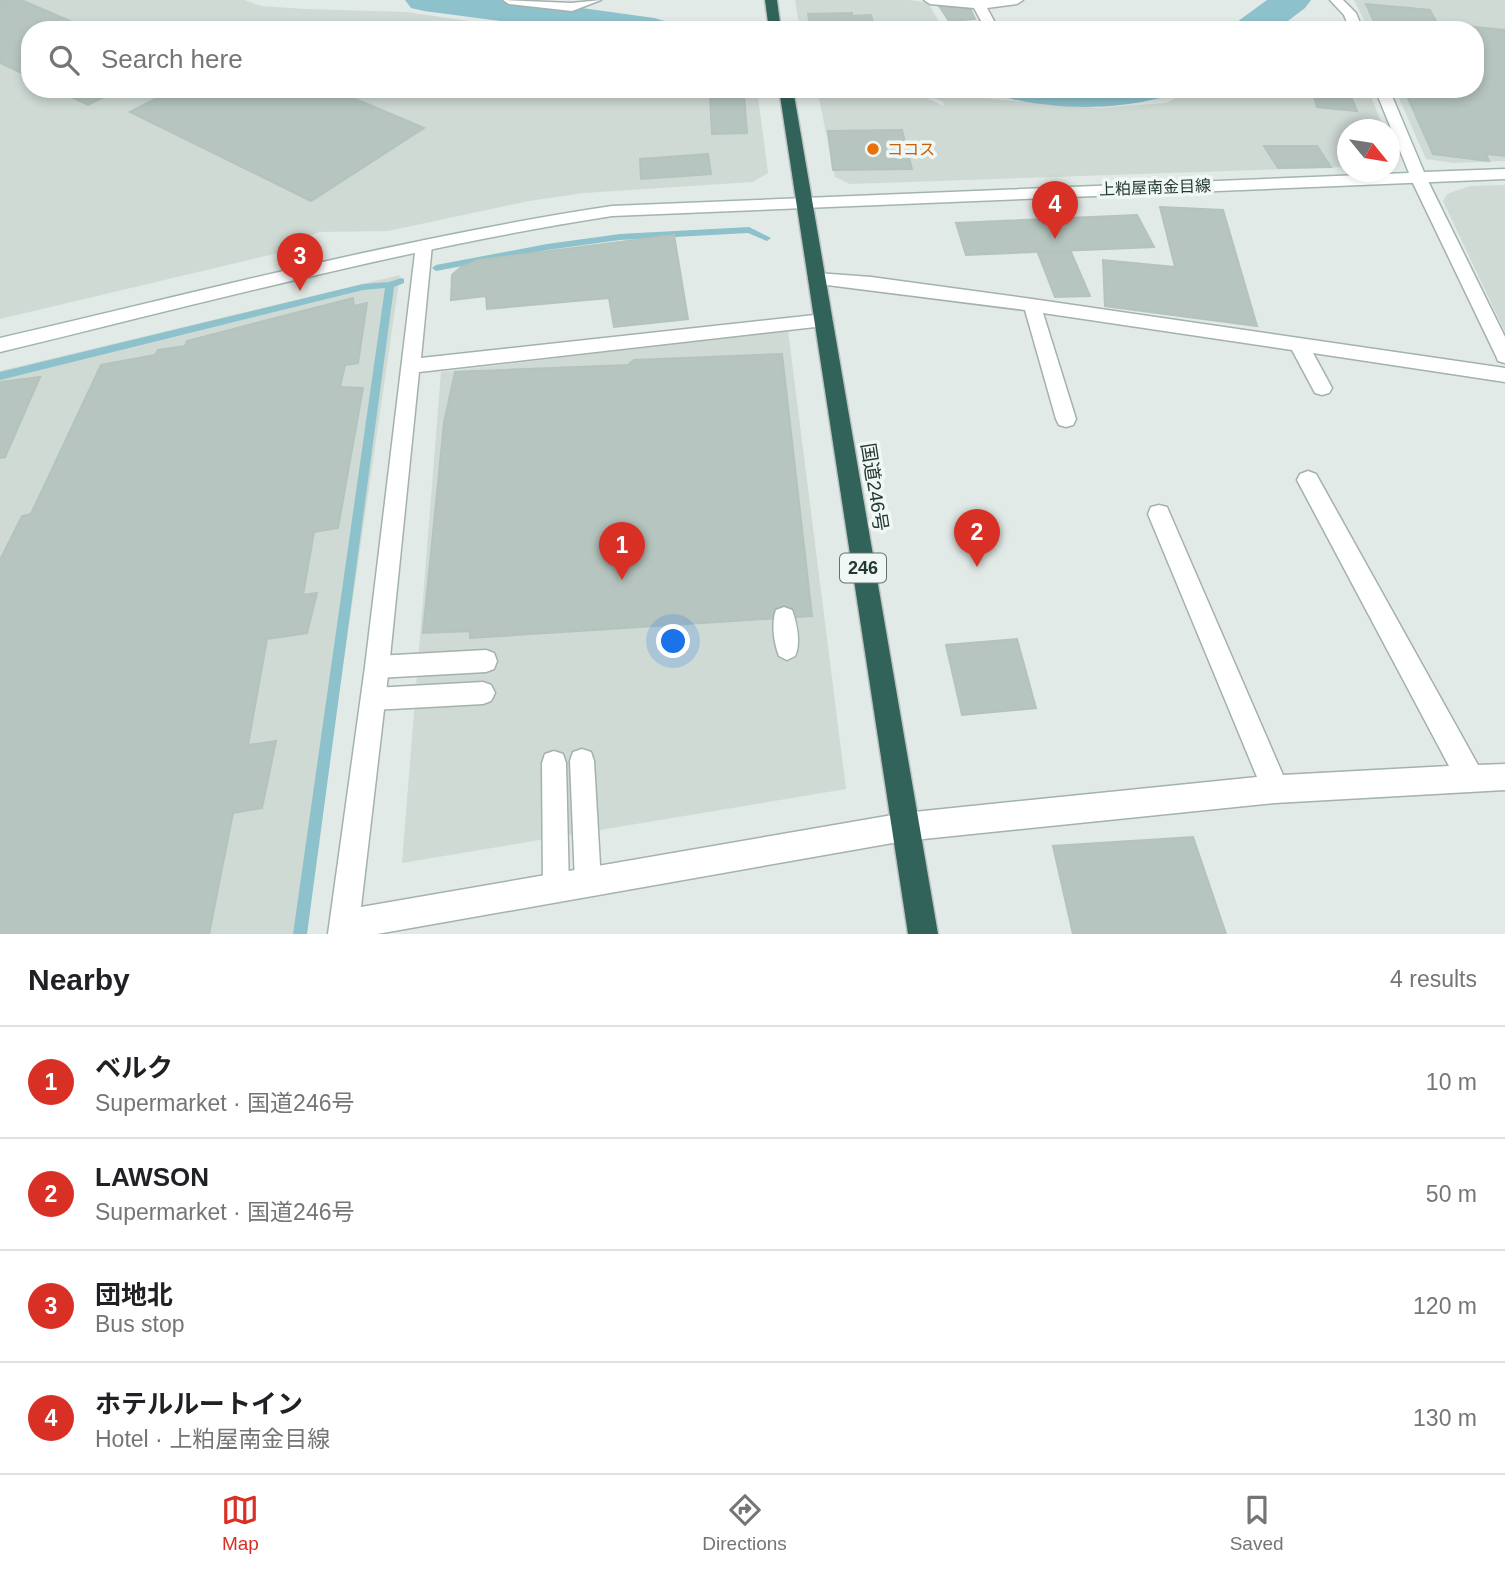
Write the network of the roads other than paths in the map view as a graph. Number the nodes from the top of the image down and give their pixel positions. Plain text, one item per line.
1 (511, 0) edge
2 (595, 0) edge
3 (771, 0) edge
4 (930, 0) edge
5 (1017, 0) edge
6 (1337, 1) edge
7 (978, 5) junction
8 (774, 21) edge
9 (988, 21) edge
10 (1353, 21) edge
11 (787, 98) edge
12 (1386, 98) edge
13 (1505, 174) edge
14 (1418, 177) junction
15 (804, 201) junction
16 (424, 245) junction
17 (817, 279) junction
18 (1032, 304) junction
19 (824, 320) junction
20 (1298, 343) junction
21 (0, 345) edge
22 (1505, 356) edge
23 (412, 366) junction
24 (1505, 375) edge
25 (1322, 388) dead end
26 (1066, 419) dead end
27 (1308, 480) dead end
28 (1159, 514) dead end
29 (784, 617) dead end
30 (787, 649) dead end
31 (486, 662) dead end
32 (377, 667) junction
33 (483, 693) dead end
34 (373, 699) junction
35 (582, 761) dead end
36 (554, 763) dead end
37 (1505, 777) edge
38 (1471, 778) junction
39 (1275, 789) junction
40 (904, 827) junction
41 (587, 882) junction
42 (556, 888) junction
43 (343, 929) edge
44 (923, 934) edge

1 - 2 street
3 - 8 highway
4 - 7 street
5 - 7 street
6 - 10 street
7 - 9 street
11 - 15 highway, 国道246号 / 246
12 - 14 street
13 - 14 street, 上粕屋南金目線
14 - 15 street, 上粕屋南金目線
14 - 22 street
15 - 16 street, 上粕屋南金目線
15 - 17 highway, 国道246号 / 246
16 - 21 street, 上粕屋南金目線
16 - 23 street
17 - 18 street
17 - 19 highway, 国道246号 / 246
18 - 20 street
18 - 26 street
19 - 23 street
19 - 40 highway, 国道246号 / 246
20 - 24 street
20 - 25 street
23 - 32 street
27 - 38 street
28 - 39 street
29 - 30 lane
31 - 32 lane
32 - 34 street
33 - 34 lane
34 - 43 street
35 - 41 lane
36 - 42 lane
37 - 38 street
38 - 39 street
39 - 40 street
40 - 41 street
40 - 44 highway, 国道246号 / 246
41 - 42 street
42 - 43 street

